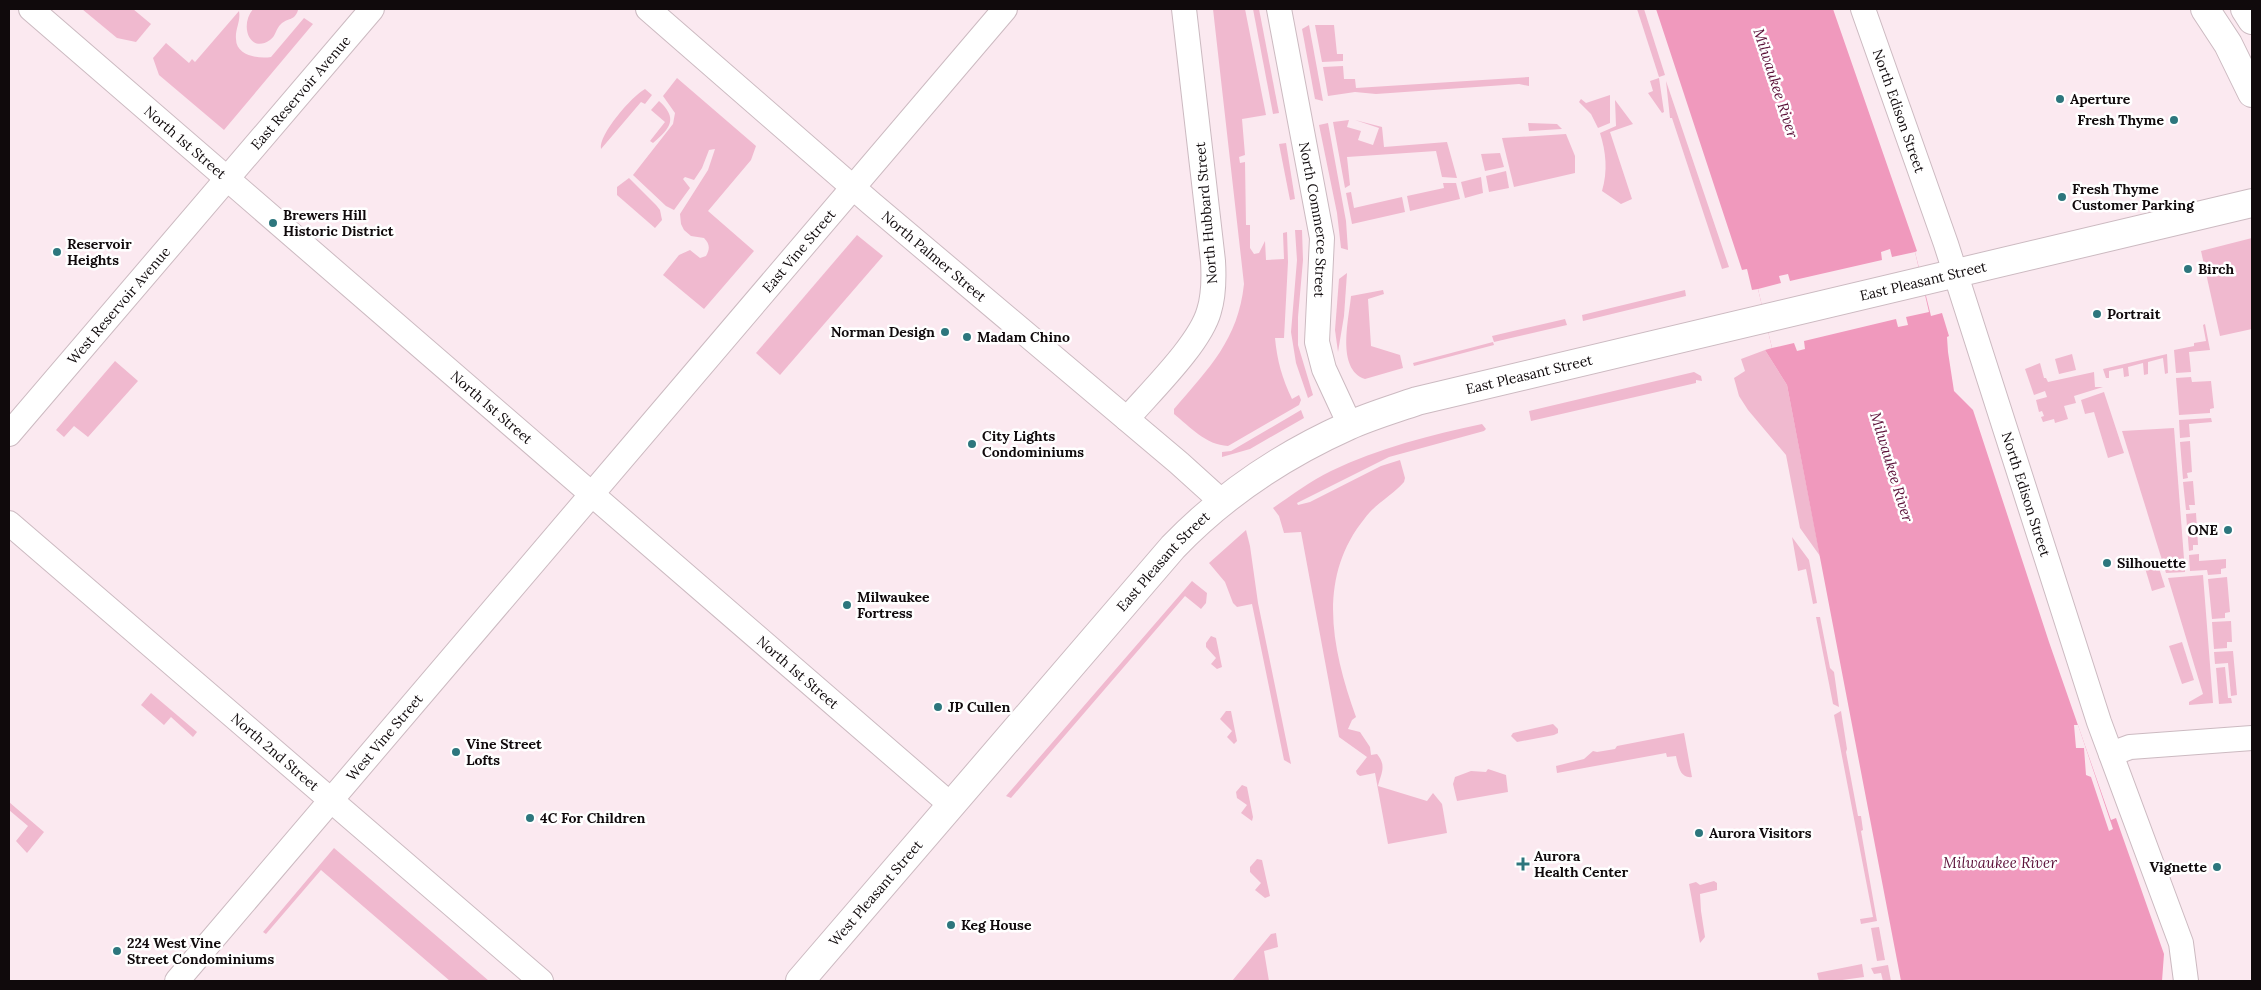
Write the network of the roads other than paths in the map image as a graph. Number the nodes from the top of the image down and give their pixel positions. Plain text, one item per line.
1 (31, 9) edge
2 (372, 9) edge
3 (648, 9) edge
4 (1005, 9) edge
5 (1184, 9) edge
6 (1280, 9) edge
7 (1863, 9) edge
8 (2205, 9) edge
9 (2244, 9) edge
10 (2252, 20) edge
11 (2252, 93) edge
12 (229, 178) junction
13 (853, 188) junction
14 (2252, 203) edge
15 (1955, 275) junction
16 (1127, 419) junction
17 (1350, 425) junction
18 (9, 434) edge
19 (593, 493) junction
20 (1221, 501) junction
21 (9, 523) edge
22 (2252, 738) edge
23 (2111, 754) junction
24 (330, 800) junction
25 (951, 805) junction
26 (177, 981) edge
27 (541, 981) edge
28 (800, 981) edge
29 (2186, 981) edge

1 - 12 street, North 1st Street
2 - 12 street, East Reservoir Avenue
3 - 13 street, North Palmer Street
4 - 13 street, East Vine Street
5 - 16 street, North Hubbard Street
6 - 17 street, North Commerce Street
7 - 15 street, North Edison Street
8 - 11 street
9 - 10 street
12 - 18 street, West Reservoir Avenue
12 - 19 street, North 1st Street
13 - 16 street, North Palmer Street
13 - 19 street, East Vine Street
14 - 15 street, East Pleasant Street
15 - 17 street, East Pleasant Street
15 - 23 street, North Edison Street
16 - 20 street, North Palmer Street
17 - 20 street, East Pleasant Street
19 - 24 street, West Vine Street
19 - 25 street, North 1st Street
20 - 25 street, East Pleasant Street
21 - 24 street, North 2nd Street
22 - 23 street
23 - 29 street, North Edison Street
24 - 26 street, West Vine Street
24 - 27 street, North 2nd Street
25 - 28 street, West Pleasant Street

